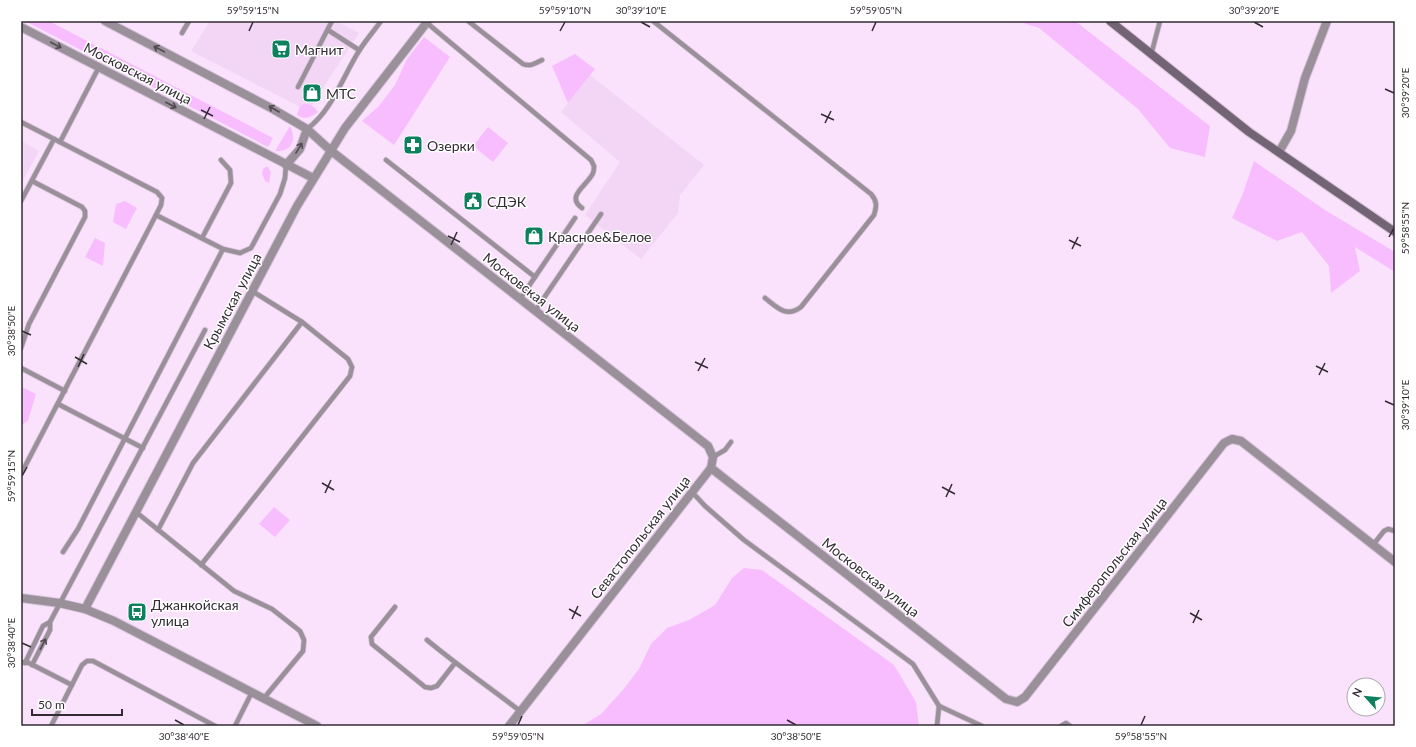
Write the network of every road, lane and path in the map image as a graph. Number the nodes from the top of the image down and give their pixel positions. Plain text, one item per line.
1 (105, 21) edge
2 (189, 21) edge
3 (332, 21) edge
4 (381, 21) edge
5 (468, 21) edge
6 (653, 21) edge
7 (1110, 21) edge
8 (1160, 21) edge
9 (1327, 21) edge
10 (428, 22) edge
11 (21, 27) edge
12 (328, 30) junction
13 (182, 33) dead end
14 (359, 50) junction
15 (1151, 55) junction
16 (542, 60) dead end
17 (99, 67) junction
18 (298, 87) dead end
19 (21, 122) edge
20 (307, 129) junction
21 (54, 139) junction
22 (60, 142) junction
23 (330, 150) junction
24 (1279, 152) junction
25 (221, 160) dead end
26 (386, 160) dead end
27 (286, 165) junction
28 (313, 178) junction
29 (32, 181) junction
30 (21, 201) edge
31 (582, 208) dead end
32 (156, 214) junction
33 (602, 214) dead end
34 (575, 218) dead end
35 (1395, 232) edge
36 (202, 238) junction
37 (223, 249) junction
38 (535, 277) junction
39 (252, 291) junction
40 (765, 298) dead end
41 (520, 299) junction
42 (535, 311) junction
43 (302, 322) junction
44 (205, 330) dead end
45 (21, 348) edge
46 (21, 368) edge
47 (65, 391) junction
48 (58, 404) junction
49 (125, 439) junction
50 (731, 442) dead end
51 (143, 448) junction
52 (713, 457) junction
53 (711, 468) junction
54 (21, 474) edge
55 (692, 492) junction
56 (136, 512) junction
57 (158, 530) junction
58 (1395, 531) edge
59 (1373, 545) junction
60 (63, 552) dead end
61 (1395, 562) edge
62 (201, 565) junction
63 (21, 598) edge
64 (59, 603) junction
65 (395, 607) dead end
66 (85, 609) junction
67 (50, 622) junction
68 (427, 640) dead end
69 (23, 663) edge
70 (455, 663) junction
71 (32, 665) junction
72 (72, 685) junction
73 (252, 692) junction
74 (264, 698) junction
75 (1016, 702) joint
76 (939, 706) junction
77 (520, 711) junction
78 (52, 724) edge
79 (58, 726) edge
80 (215, 726) edge
81 (235, 726) edge
82 (317, 726) edge
83 (509, 726) edge
84 (937, 726) edge
85 (982, 726) edge
86 (1061, 726) edge
87 (1070, 726) edge

20 -> 1 street
2 - 13 lane
3 - 12 lane
4 - 14 lane
5 - 16 lane
6 - 40 lane
7 - 15 main road
8 - 15 lane
9 - 24 street
10 - 23 street, Крымская улица
10 - 31 lane
11 -> 17 street, Московская улица
12 - 14 lane
12 - 18 lane
14 - 20 lane
15 - 24 main road
17 - 22 lane
17 -> 27 street, Московская улица
19 - 21 lane
20 - 23 street, Московская улица
27 -> 20 street
21 - 22 lane
21 - 29 lane
22 - 32 lane
23 - 28 street, Крымская улица
23 - 41 street, Московская улица
24 - 35 main road
25 - 36 lane
26 - 38 lane
27 - 28 street, Московская улица
27 - 37 lane
28 - 39 street, Крымская улица
29 - 30 lane
29 - 45 lane
32 - 36 lane
32 - 47 lane
33 - 42 lane
34 - 38 lane
36 - 37 lane
37 - 49 lane
38 - 41 lane
39 - 43 lane
39 - 56 street, Крымская улица
41 - 42 street, Московская улица
42 - 52 street, Московская улица
43 - 57 lane
43 - 62 lane
44 - 51 lane
46 - 47 lane
47 - 48 lane
48 - 49 lane
48 - 54 lane
49 - 51 lane
49 - 60 lane
50 - 52 lane
51 - 64 lane
52 - 53 street, Севастопольская улица
53 - 55 street, Севастопольская улица
53 - 75 street, Московская улица
55 - 76 lane
55 - 77 street, Севастопольская улица
56 - 57 lane
56 - 66 street, Крымская улица
57 - 62 lane
58 - 59 lane
59 - 61 street
59 - 75 street, Симферопольская улица
62 - 74 lane
63 - 64 street
64 - 66 street
64 - 67 lane
65 - 70 lane
66 - 73 street
67 - 69 lane
71 -> 67 lane
68 - 70 lane
69 - 71 lane
70 - 77 lane
71 - 72 lane
72 - 78 lane
72 - 80 lane
73 - 74 street
73 - 81 lane
74 - 82 street
76 - 84 lane
76 - 85 lane
77 - 83 street, Севастопольская улица
78 - 79 lane
86 - 87 lane

